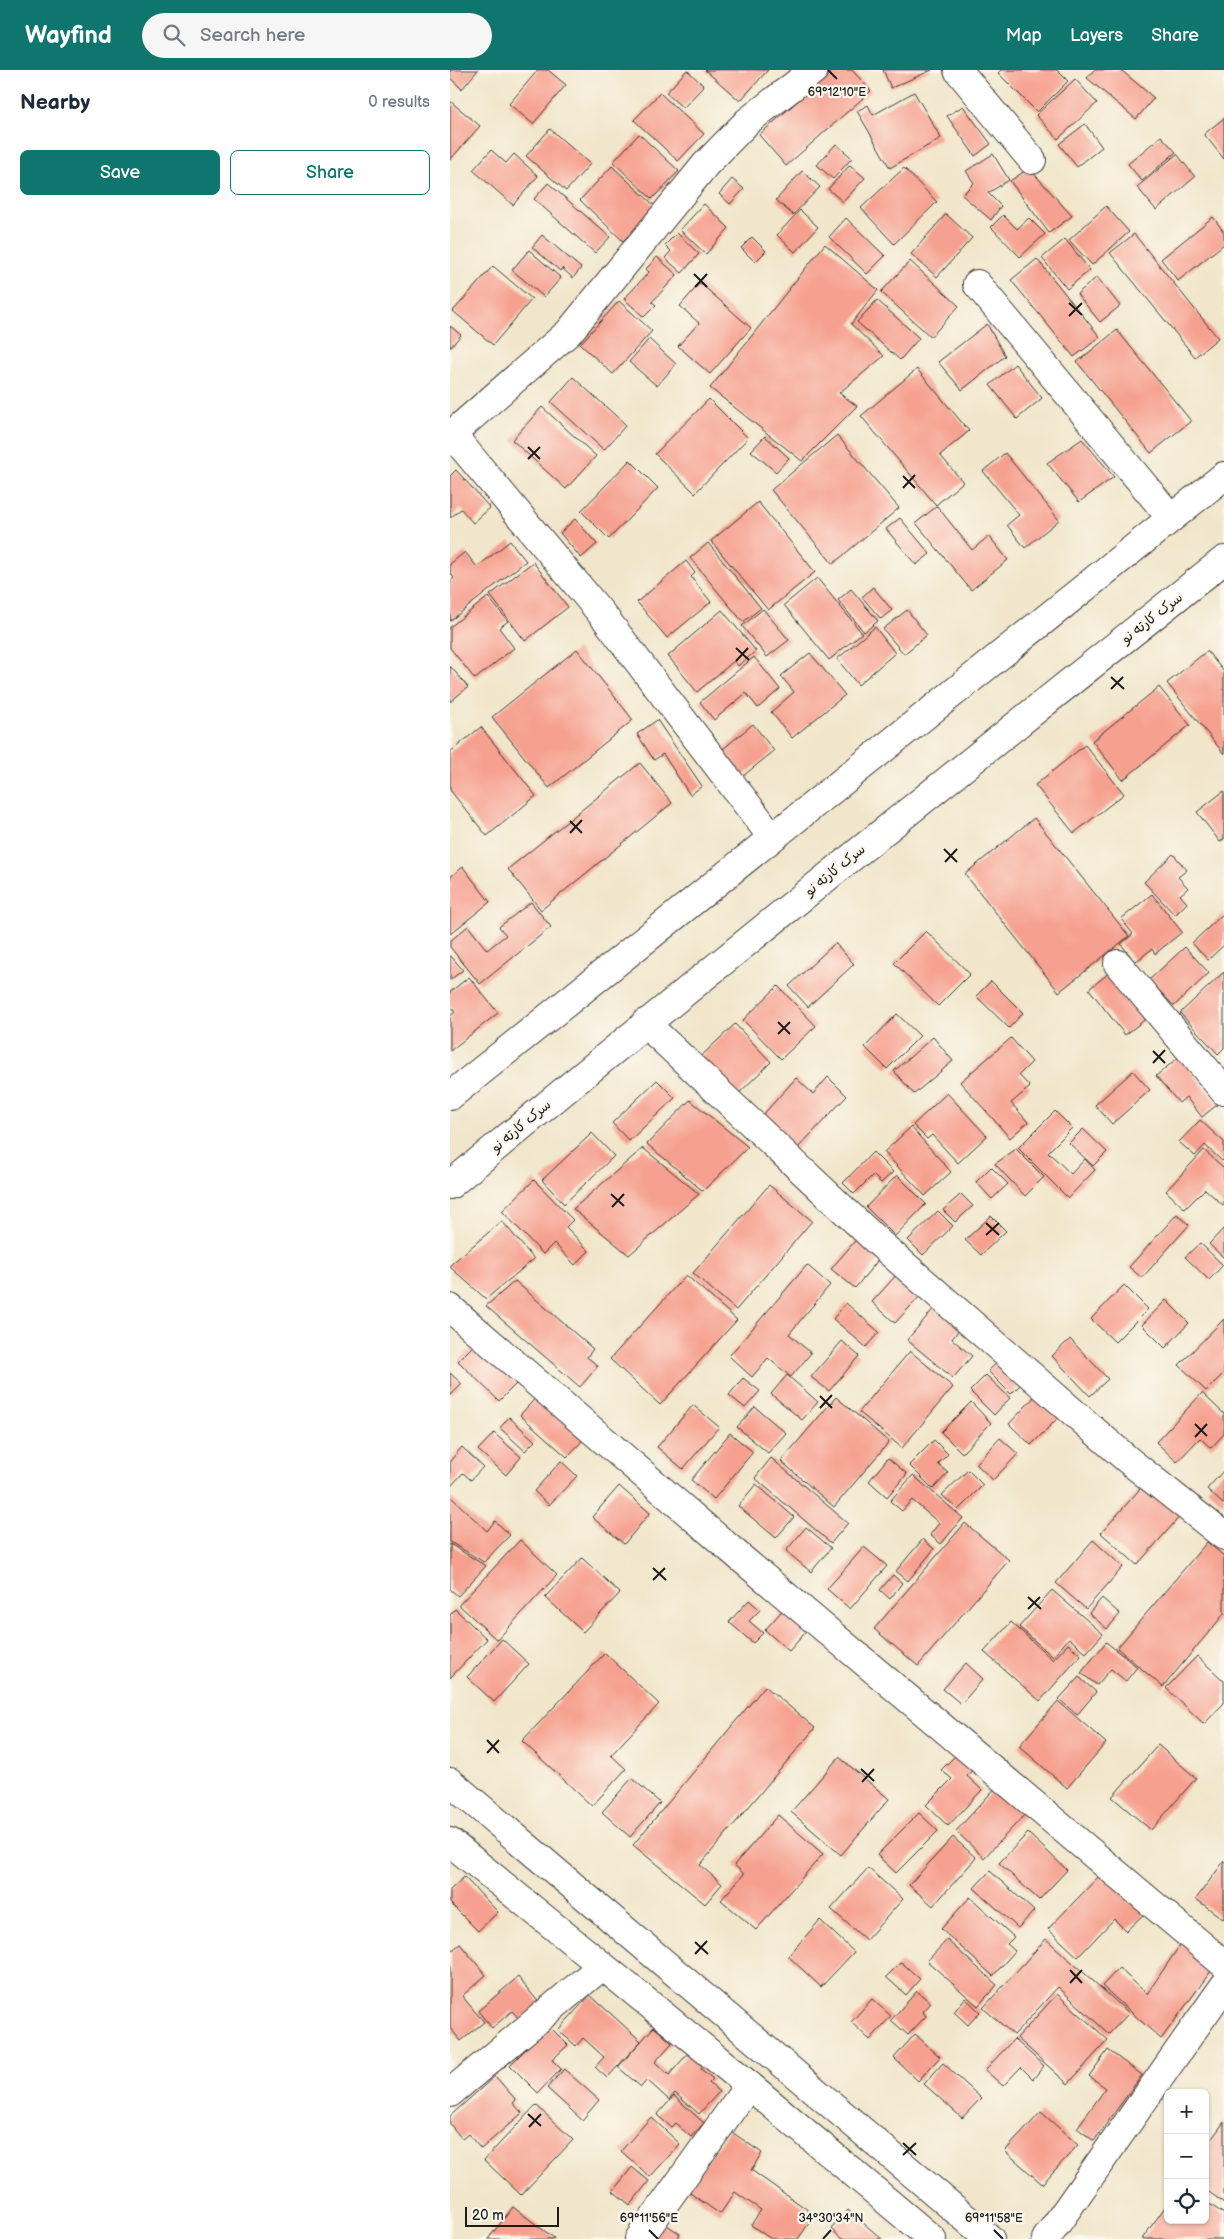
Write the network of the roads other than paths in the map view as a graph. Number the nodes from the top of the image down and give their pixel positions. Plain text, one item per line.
1 (814, 70) edge
2 (958, 70) edge
3 (1032, 160) dead end
4 (977, 284) dead end
5 (451, 433) edge
6 (1224, 476) edge
7 (1171, 518) junction
8 (1224, 560) edge
9 (772, 837) junction
10 (1118, 964) dead end
11 (645, 1023) junction
12 (1224, 1090) edge
13 (450, 1096) edge
14 (450, 1185) edge
15 (450, 1308) edge
16 (1224, 1536) edge
17 (450, 1782) edge
18 (450, 1842) edge
19 (1224, 1964) edge
20 (602, 1966) junction
21 (1224, 1986) edge
22 (749, 2085) junction
23 (450, 2093) edge
24 (639, 2239) edge
25 (932, 2239) edge
26 (990, 2239) edge
27 (1046, 2239) edge

1 - 5 main road
2 - 3 main road
4 - 7 main road
5 - 9 main road
6 - 7 main road
7 - 9 main road
8 - 11 main road, سرک کارته نو
9 - 13 main road
10 - 12 main road
11 - 14 main road, سرک کارته نو
11 - 16 main road
15 - 19 main road
17 - 26 main road
18 - 20 main road
20 - 22 main road
20 - 23 main road
21 - 27 main road
22 - 24 main road
22 - 25 main road

